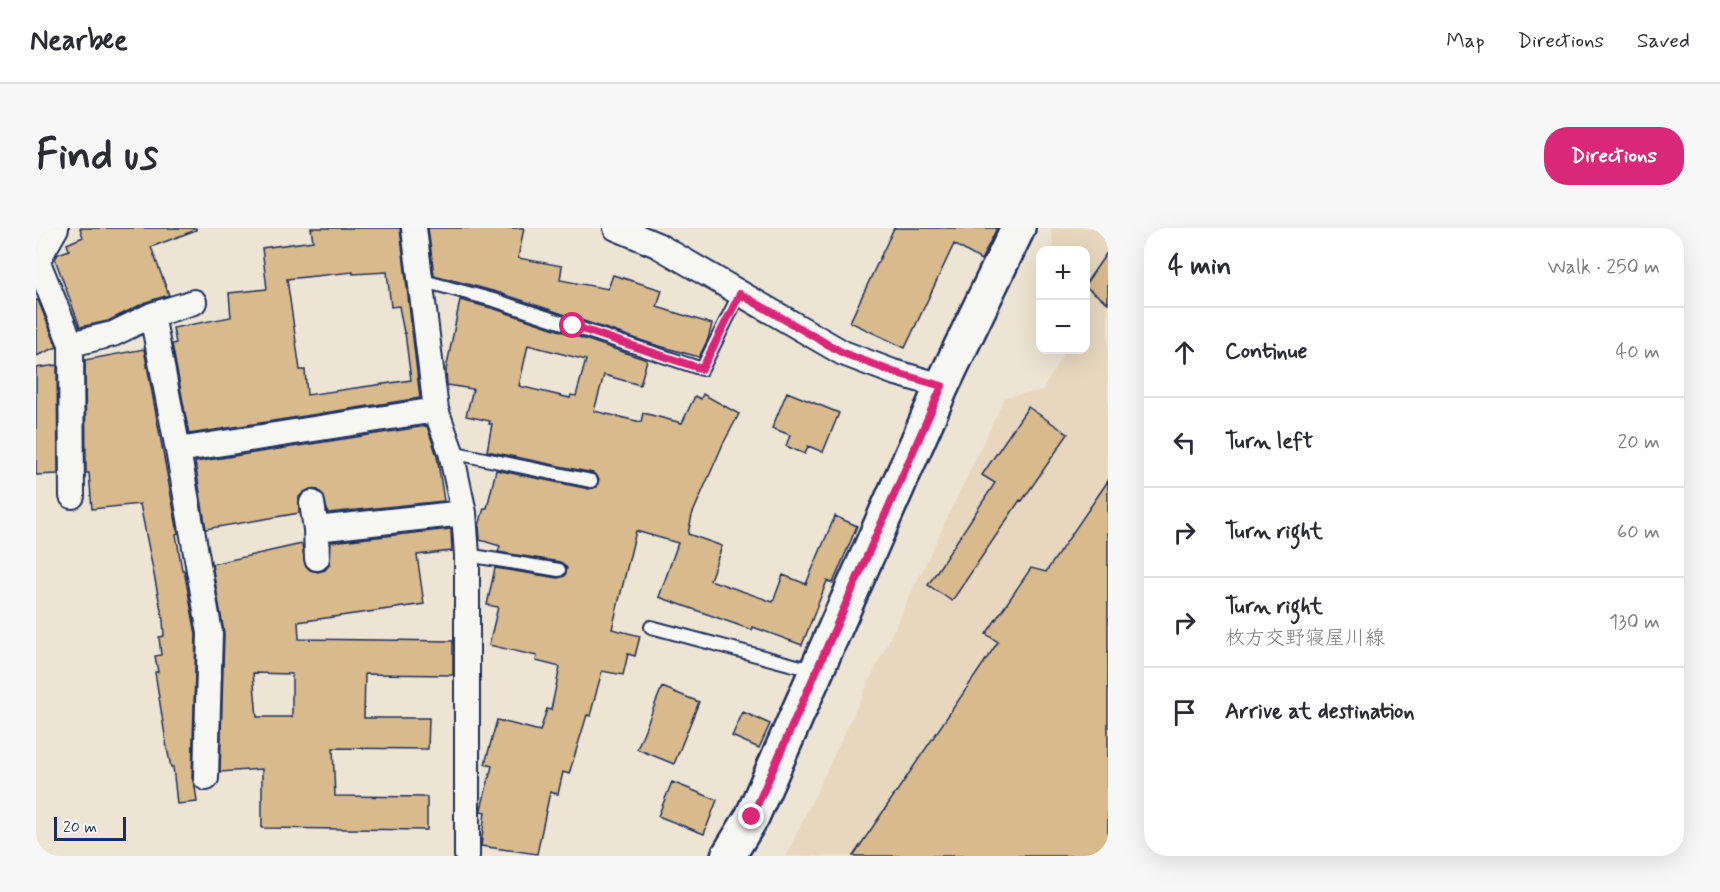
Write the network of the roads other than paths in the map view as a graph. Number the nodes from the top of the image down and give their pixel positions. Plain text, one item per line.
1 (56, 228) edge
2 (414, 228) edge
3 (616, 228) edge
4 (1018, 228) edge
5 (37, 261) edge
6 (420, 280) junction
7 (740, 294) junction
8 (194, 302) dead end
9 (152, 315) junction
10 (71, 345) junction
11 (942, 386) junction
12 (436, 410) junction
13 (178, 450) junction
14 (451, 452) junction
15 (591, 481) dead end
16 (72, 496) dead end
17 (312, 502) dead end
18 (464, 513) junction
19 (316, 530) junction
20 (467, 555) junction
21 (317, 558) dead end
22 (559, 570) dead end
23 (651, 627) dead end
24 (818, 671) junction
25 (206, 778) dead end
26 (467, 856) edge
27 (728, 856) edge

1 - 5 street
2 - 6 street
3 - 7 street
4 - 11 main road
5 - 10 street
6 - 7 lane
6 - 12 street
7 - 11 street
8 - 9 street
9 - 10 street
9 - 13 street
10 - 16 street
11 - 24 main road
12 - 13 street
12 - 14 street
13 - 25 street
14 - 15 lane
14 - 18 street
17 - 19 street
18 - 19 street
18 - 20 street
19 - 21 street
20 - 22 lane
20 - 26 street
23 - 24 lane
24 - 27 main road

